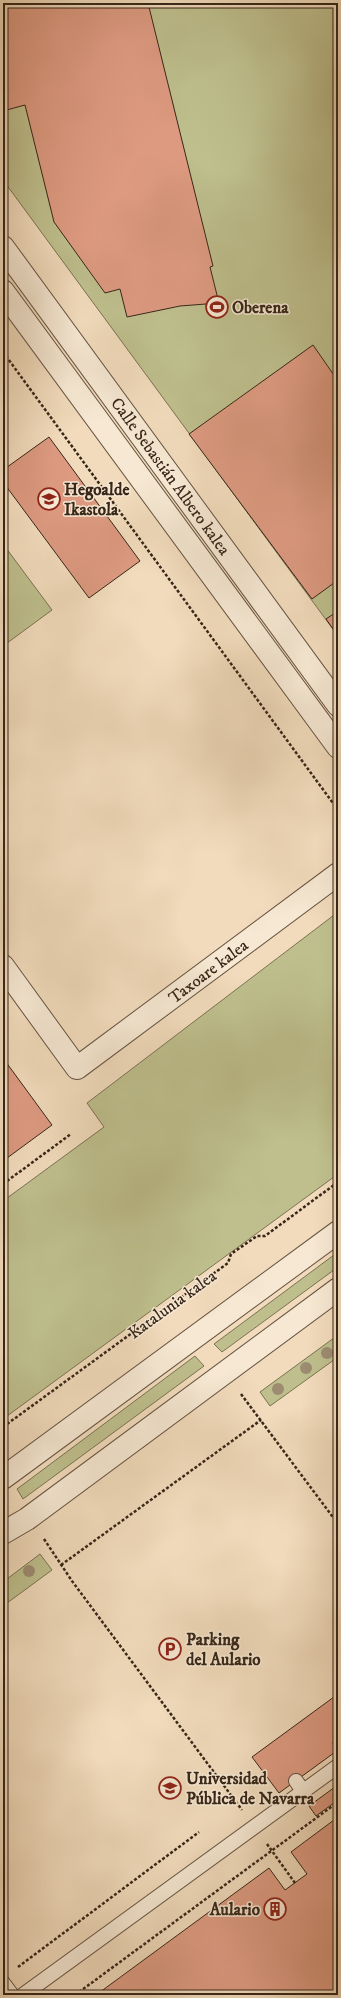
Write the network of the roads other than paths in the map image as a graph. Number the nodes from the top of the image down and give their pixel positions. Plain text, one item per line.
1 (3, 247) edge
2 (3, 291) edge
3 (338, 705) edge
4 (338, 747) edge
5 (338, 874) edge
6 (3, 966) edge
7 (338, 1232) edge
8 (338, 1289) edge
9 (3, 1478) edge
10 (3, 1533) edge
11 (338, 1766) edge
12 (3, 1983) edge
13 (12, 1995) edge
14 (24, 1995) edge

1 - 3 street, Calle Sebastián Albero kalea
2 - 4 street, Calle Sebastián Albero kalea
5 - 6 street, Taxoare kalea
7 - 9 street
8 - 10 street
11 - 14 lane
12 - 13 lane

